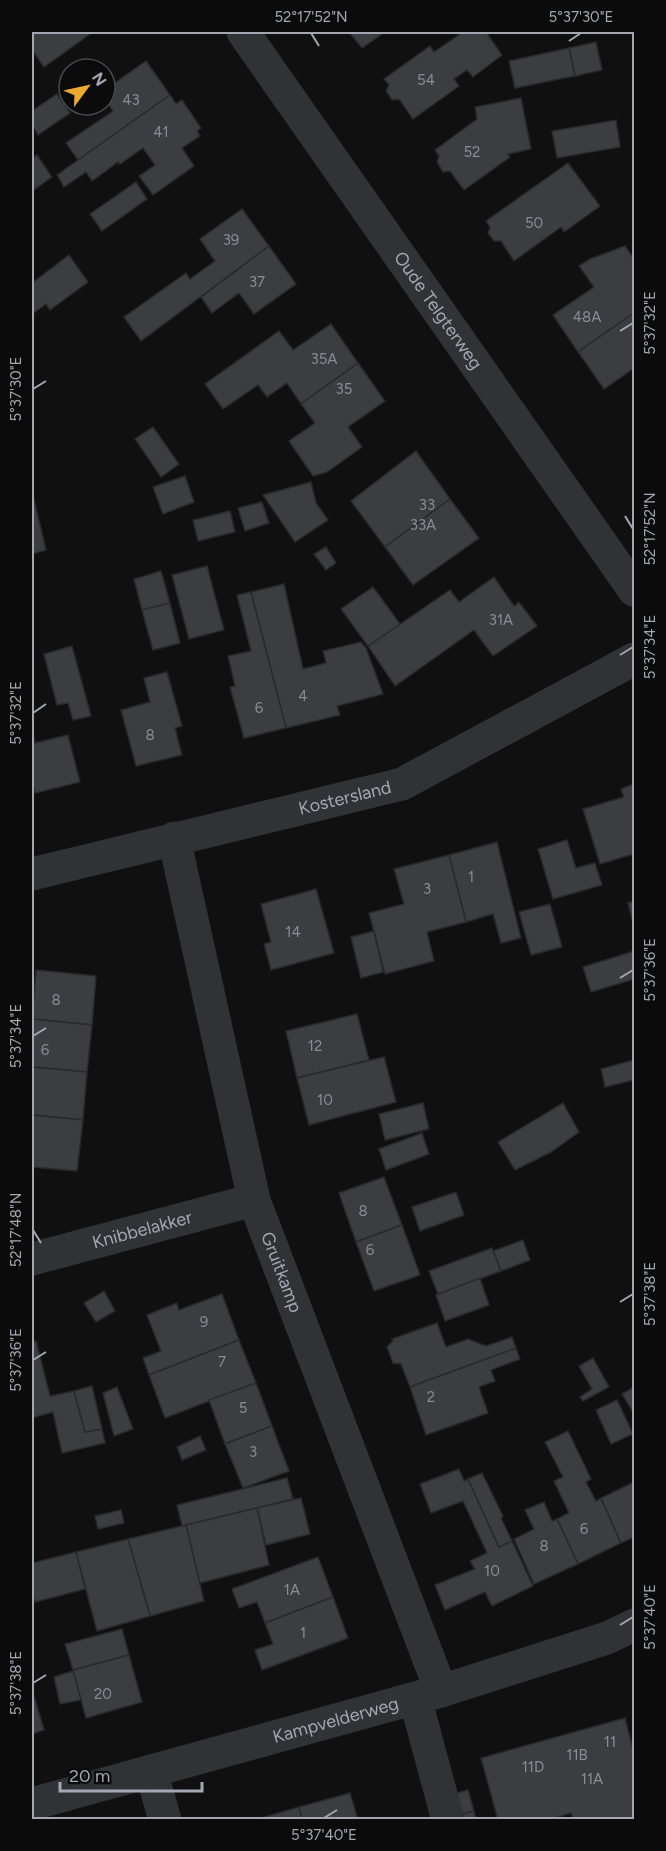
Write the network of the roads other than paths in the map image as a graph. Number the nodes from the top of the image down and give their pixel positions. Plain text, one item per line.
1 (243, 32) edge
2 (634, 590) edge
3 (634, 658) edge
4 (174, 838) junction
5 (32, 874) edge
6 (254, 1200) junction
7 (32, 1259) edge
8 (634, 1625) edge
9 (428, 1695) junction
10 (151, 1771) junction
11 (32, 1804) edge
12 (165, 1820) edge
13 (448, 1820) edge

1 - 2 street, Oude Telgterweg
3 - 4 street, Kostersland
4 - 5 street, Kostersland
4 - 6 street, Gruitkamp
6 - 7 street, Knibbelakker
6 - 9 street, Gruitkamp
8 - 9 street, Kampvelderweg
9 - 10 street, Kampvelderweg
9 - 13 street, Gruitkamp
10 - 11 street, Kampvelderweg
10 - 12 street

